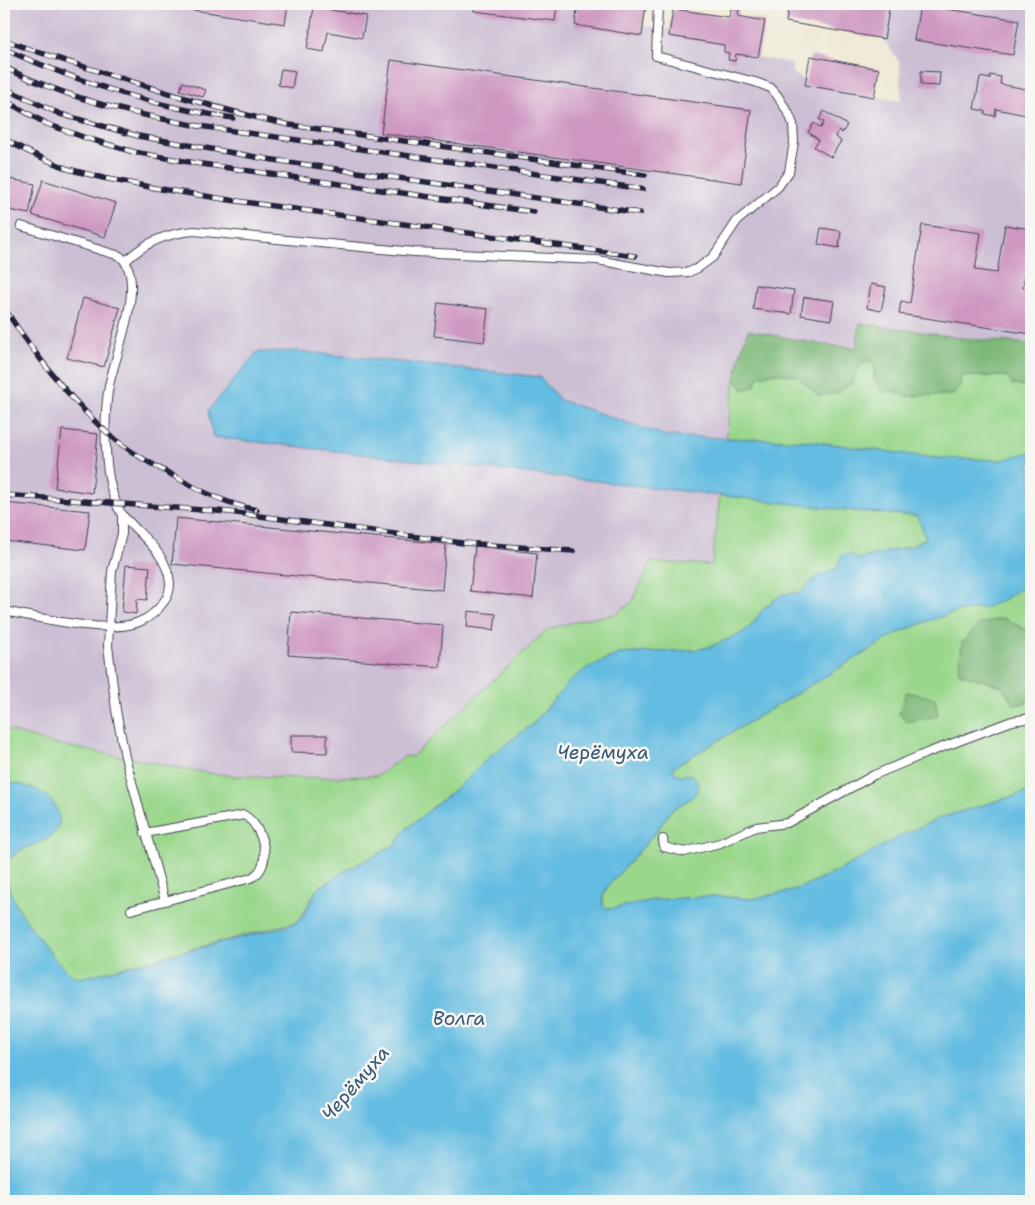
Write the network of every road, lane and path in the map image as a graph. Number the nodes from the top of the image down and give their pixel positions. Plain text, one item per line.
1 (658, 4) edge
2 (21, 226) dead end
3 (126, 261) junction
4 (122, 514) junction
5 (4, 611) edge
6 (108, 626) junction
7 (1031, 718) edge
8 (146, 833) junction
9 (663, 839) dead end
10 (165, 901) junction
11 (131, 910) dead end

1 - 3 lane
2 - 3 lane
3 - 4 lane
4 - 6 lane
4 - 6 lane
5 - 6 lane
6 - 8 lane
7 - 9 lane
8 - 10 lane
8 - 10 lane
10 - 11 lane

